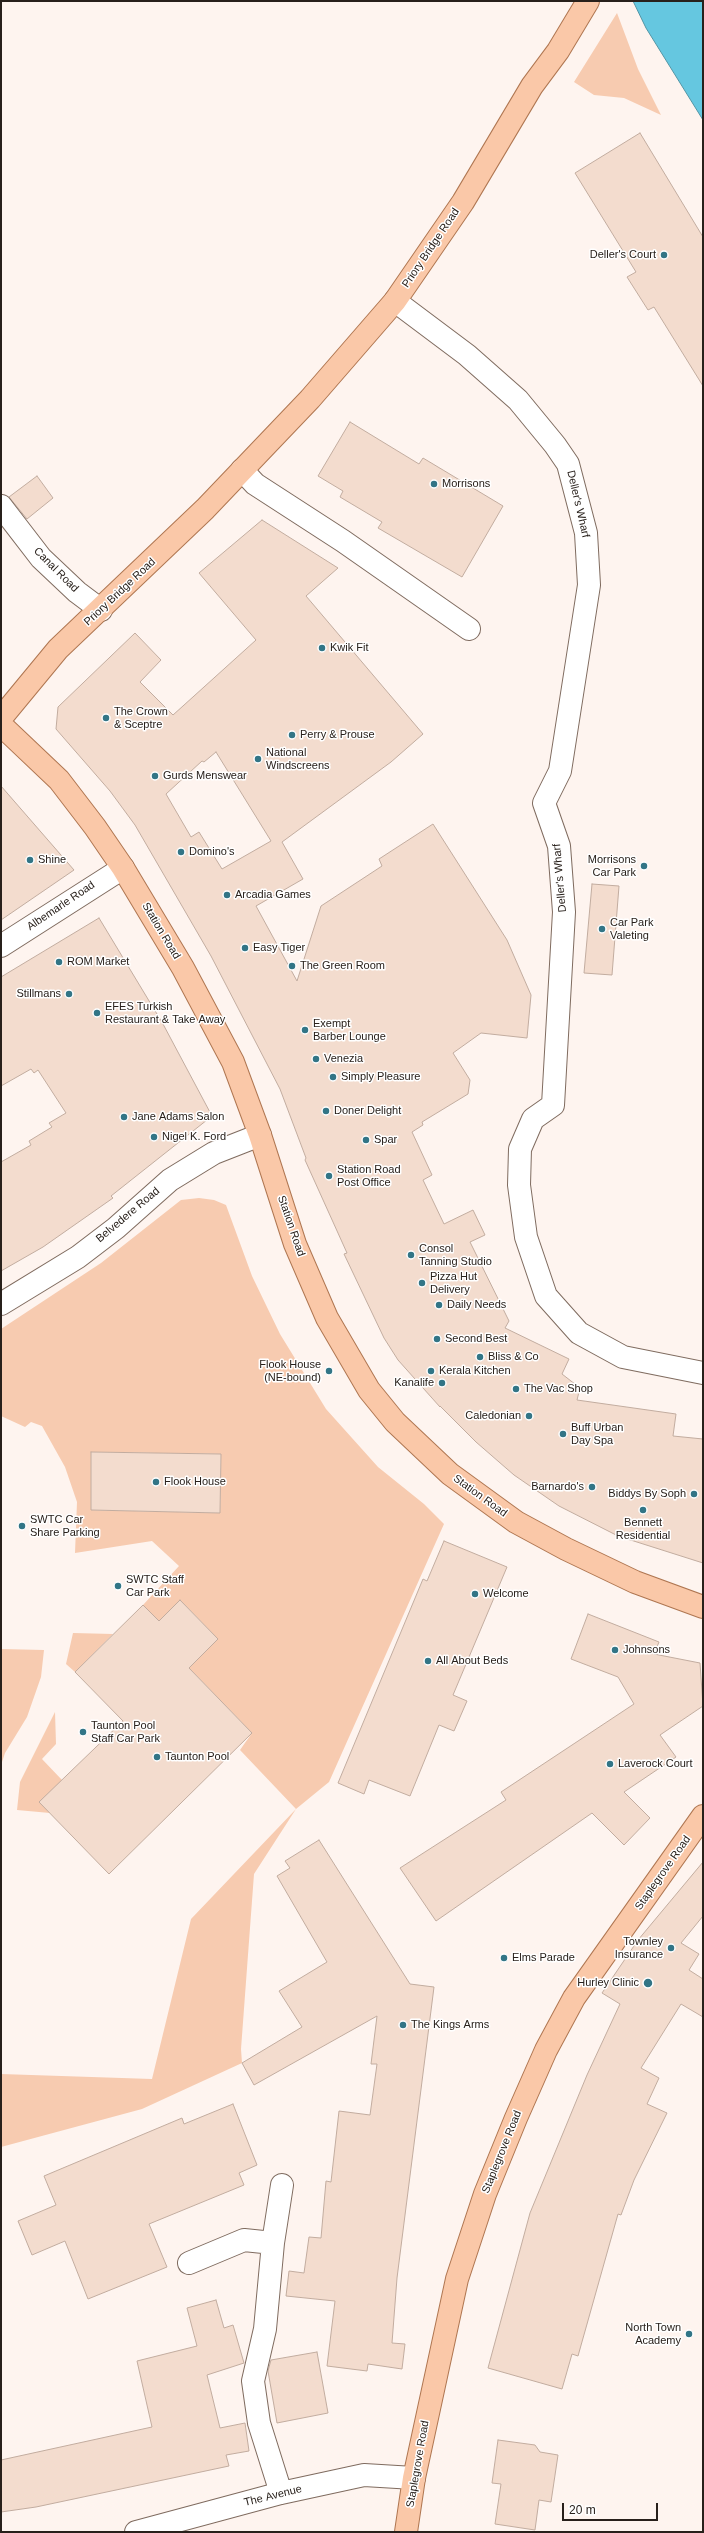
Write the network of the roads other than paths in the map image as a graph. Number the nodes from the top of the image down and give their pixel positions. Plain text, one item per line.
1 (588, 1) edge
2 (395, 301) junction
3 (242, 470) junction
4 (1, 506) edge
5 (101, 610) junction
6 (469, 629) dead end
7 (1, 718) edge
8 (1, 725) edge
9 (123, 868) junction
10 (1, 946) edge
11 (260, 1135) junction
12 (1, 1304) edge
13 (703, 1373) edge
14 (703, 1607) edge
15 (703, 1816) edge
16 (282, 2185) dead end
17 (273, 2243) junction
18 (189, 2263) dead end
19 (414, 2478) junction
20 (281, 2493) junction
21 (136, 2532) edge
22 (406, 2532) edge

1 - 2 main road, Priory Bridge Road
2 - 3 main road, Priory Bridge Road
2 - 13 street, Deller's Wharf
3 - 5 main road, Priory Bridge Road
3 - 6 street
4 - 5 street, Canal Road
5 - 7 main road, Priory Bridge Road
8 - 9 main road, Station Road
9 - 10 street, Albemarle Road
9 - 11 main road, Station Road
11 - 12 street, Belvedere Road
11 - 14 main road, Station Road
15 - 19 main road, Staplegrove Road
16 - 17 street
17 - 18 street
17 - 20 street
19 - 20 street, The Avenue
19 - 22 main road, Staplegrove Road
20 - 21 street, The Avenue

